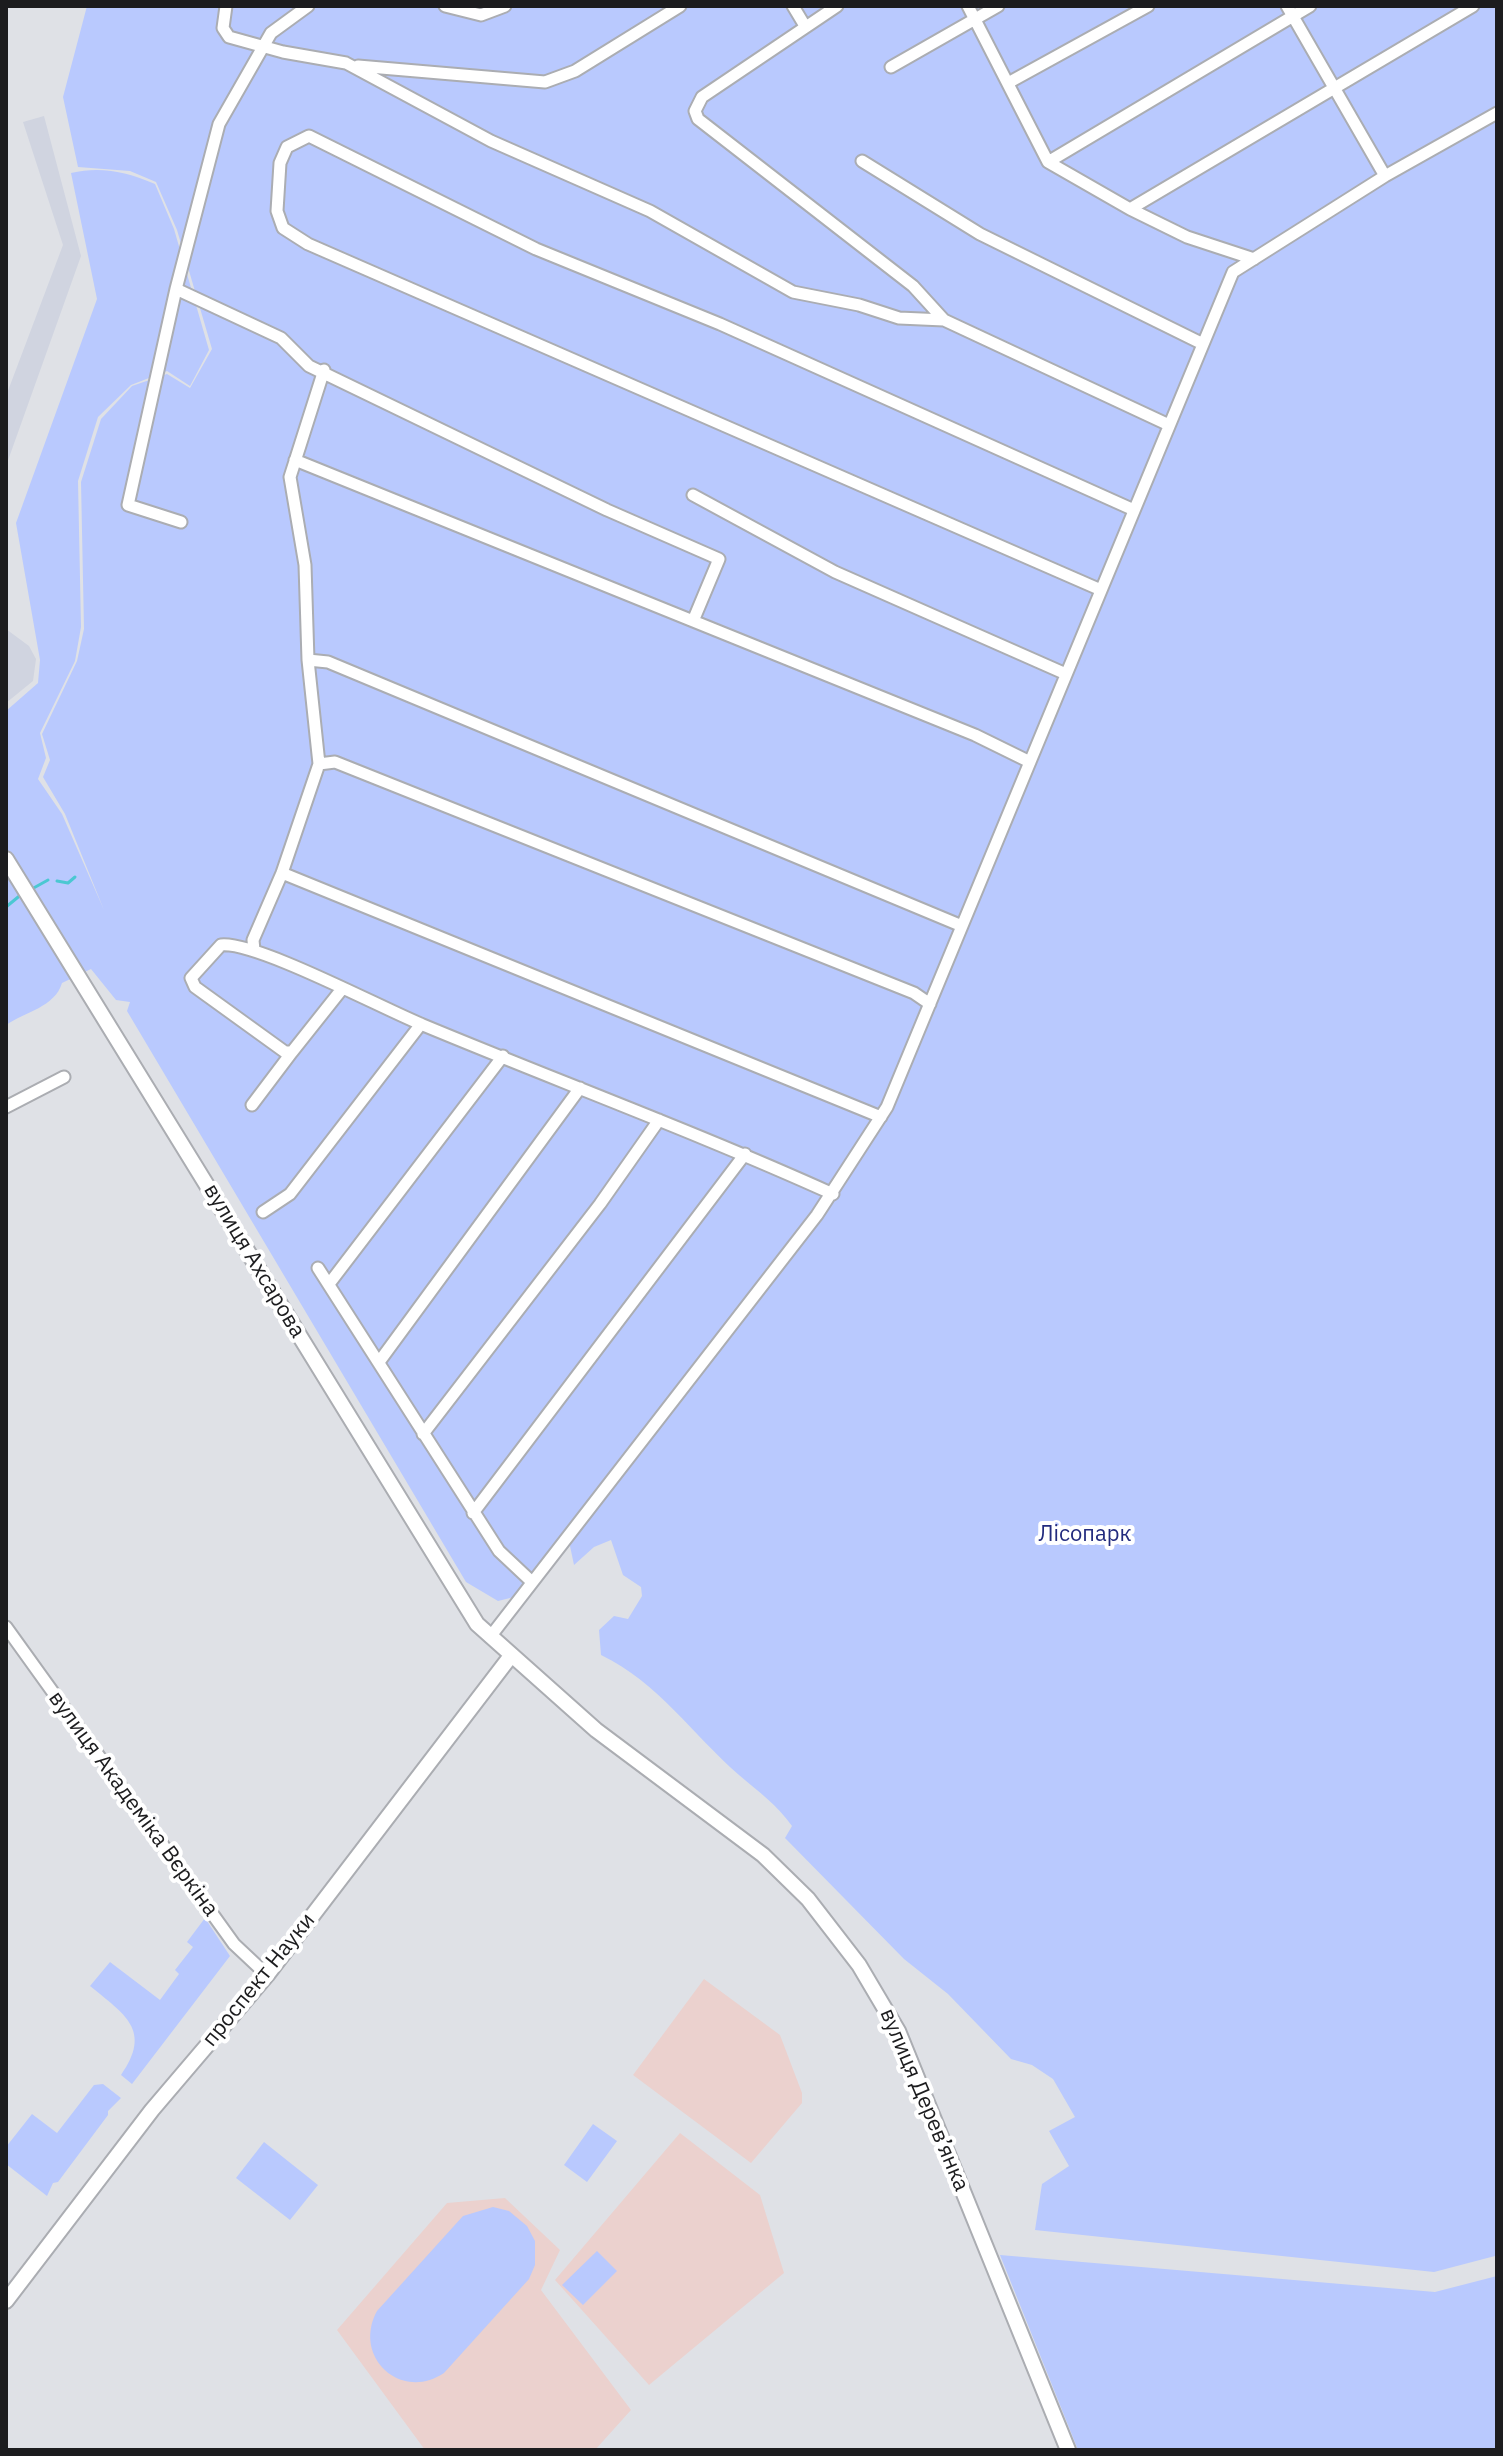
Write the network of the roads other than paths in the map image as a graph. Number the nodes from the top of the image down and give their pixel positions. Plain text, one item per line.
1 (226, 6) edge
2 (308, 6) edge
3 (445, 6) edge
4 (505, 6) edge
5 (680, 6) edge
6 (793, 6) edge
7 (837, 6) edge
8 (968, 6) edge
9 (998, 6) edge
10 (1148, 6) edge
11 (1310, 6) edge
12 (1473, 6) edge
13 (1290, 11) edge
14 (975, 20) junction
15 (805, 26) junction
16 (260, 45) junction
17 (350, 66) junction
18 (891, 67) dead end
19 (1008, 83) junction
20 (1335, 86) junction
21 (1497, 113) edge
22 (862, 161) dead end
23 (1048, 162) junction
24 (1385, 176) junction
25 (1130, 209) junction
26 (1254, 259) junction
27 (176, 289) junction
28 (944, 320) junction
29 (1203, 344) junction
30 (324, 370) junction
31 (1169, 425) junction
32 (295, 460) junction
33 (693, 495) dead end
34 (1134, 510) junction
35 (181, 522) dead end
36 (1101, 590) junction
37 (693, 621) junction
38 (308, 660) junction
39 (1066, 674) junction
40 (1030, 762) junction
41 (319, 764) junction
42 (6, 859) edge
43 (282, 873) junction
44 (962, 926) junction
45 (254, 950) junction
46 (342, 989) junction
47 (930, 1004) junction
48 (421, 1024) junction
49 (292, 1052) junction
50 (503, 1056) junction
51 (64, 1077) dead end
52 (580, 1088) junction
53 (252, 1105) dead end
54 (6, 1107) edge
55 (881, 1117) junction
56 (659, 1120) junction
57 (745, 1154) junction
58 (833, 1194) junction
59 (263, 1212) dead end
60 (318, 1268) dead end
61 (329, 1284) junction
62 (379, 1362) junction
63 (423, 1434) junction
64 (473, 1513) junction
65 (532, 1582) junction
66 (6, 1627) edge
67 (490, 1637) junction
68 (510, 1657) junction
69 (267, 1975) junction
70 (6, 2301) edge
71 (1068, 2450) edge

1 - 16 street
2 - 16 street
3 - 4 street
5 - 17 street
6 - 15 street
7 - 15 street
8 - 14 street
9 - 14 street
10 - 19 street
11 - 13 street
12 - 20 street
13 - 20 street
13 - 23 street
14 - 18 street
14 - 19 street
15 - 28 street
16 - 17 street
16 - 27 street
17 - 28 street
19 - 23 street
20 - 24 street
20 - 25 street
21 - 24 street
22 - 29 street
23 - 25 street
24 - 26 street
25 - 26 street
26 - 29 street
27 - 30 street
27 - 35 street
28 - 31 street
29 - 31 street
30 - 32 street
30 - 37 street
31 - 34 street
32 - 37 street
32 - 38 street
33 - 39 street
34 - 36 street
34 - 36 street
36 - 39 street
37 - 40 street
38 - 41 street
38 - 44 street
39 - 40 street
40 - 44 street
41 - 43 street
41 - 47 street
42 - 67 main road, вулиця Ахсарова
43 - 45 street
43 - 55 street
44 - 47 street
45 - 46 street
45 - 49 street
46 - 48 street
46 - 49 street
47 - 55 street
48 - 50 street
48 - 59 street
49 - 53 street
50 - 52 street
50 - 61 street
51 - 54 street
52 - 56 street
52 - 62 street
55 - 58 street
56 - 57 street
56 - 63 street
57 - 58 street
57 - 64 street
58 - 65 street
60 - 61 street
61 - 62 street
62 - 63 street
63 - 64 street
64 - 65 street
65 - 67 street
66 - 69 street, вулиця Академіка Вєркіна
67 - 68 main road, вулиця Ахсарова
68 - 69 main road, проспект Науки
68 - 71 main road, вулиця Дерев’янка
69 - 70 main road, проспект Науки

